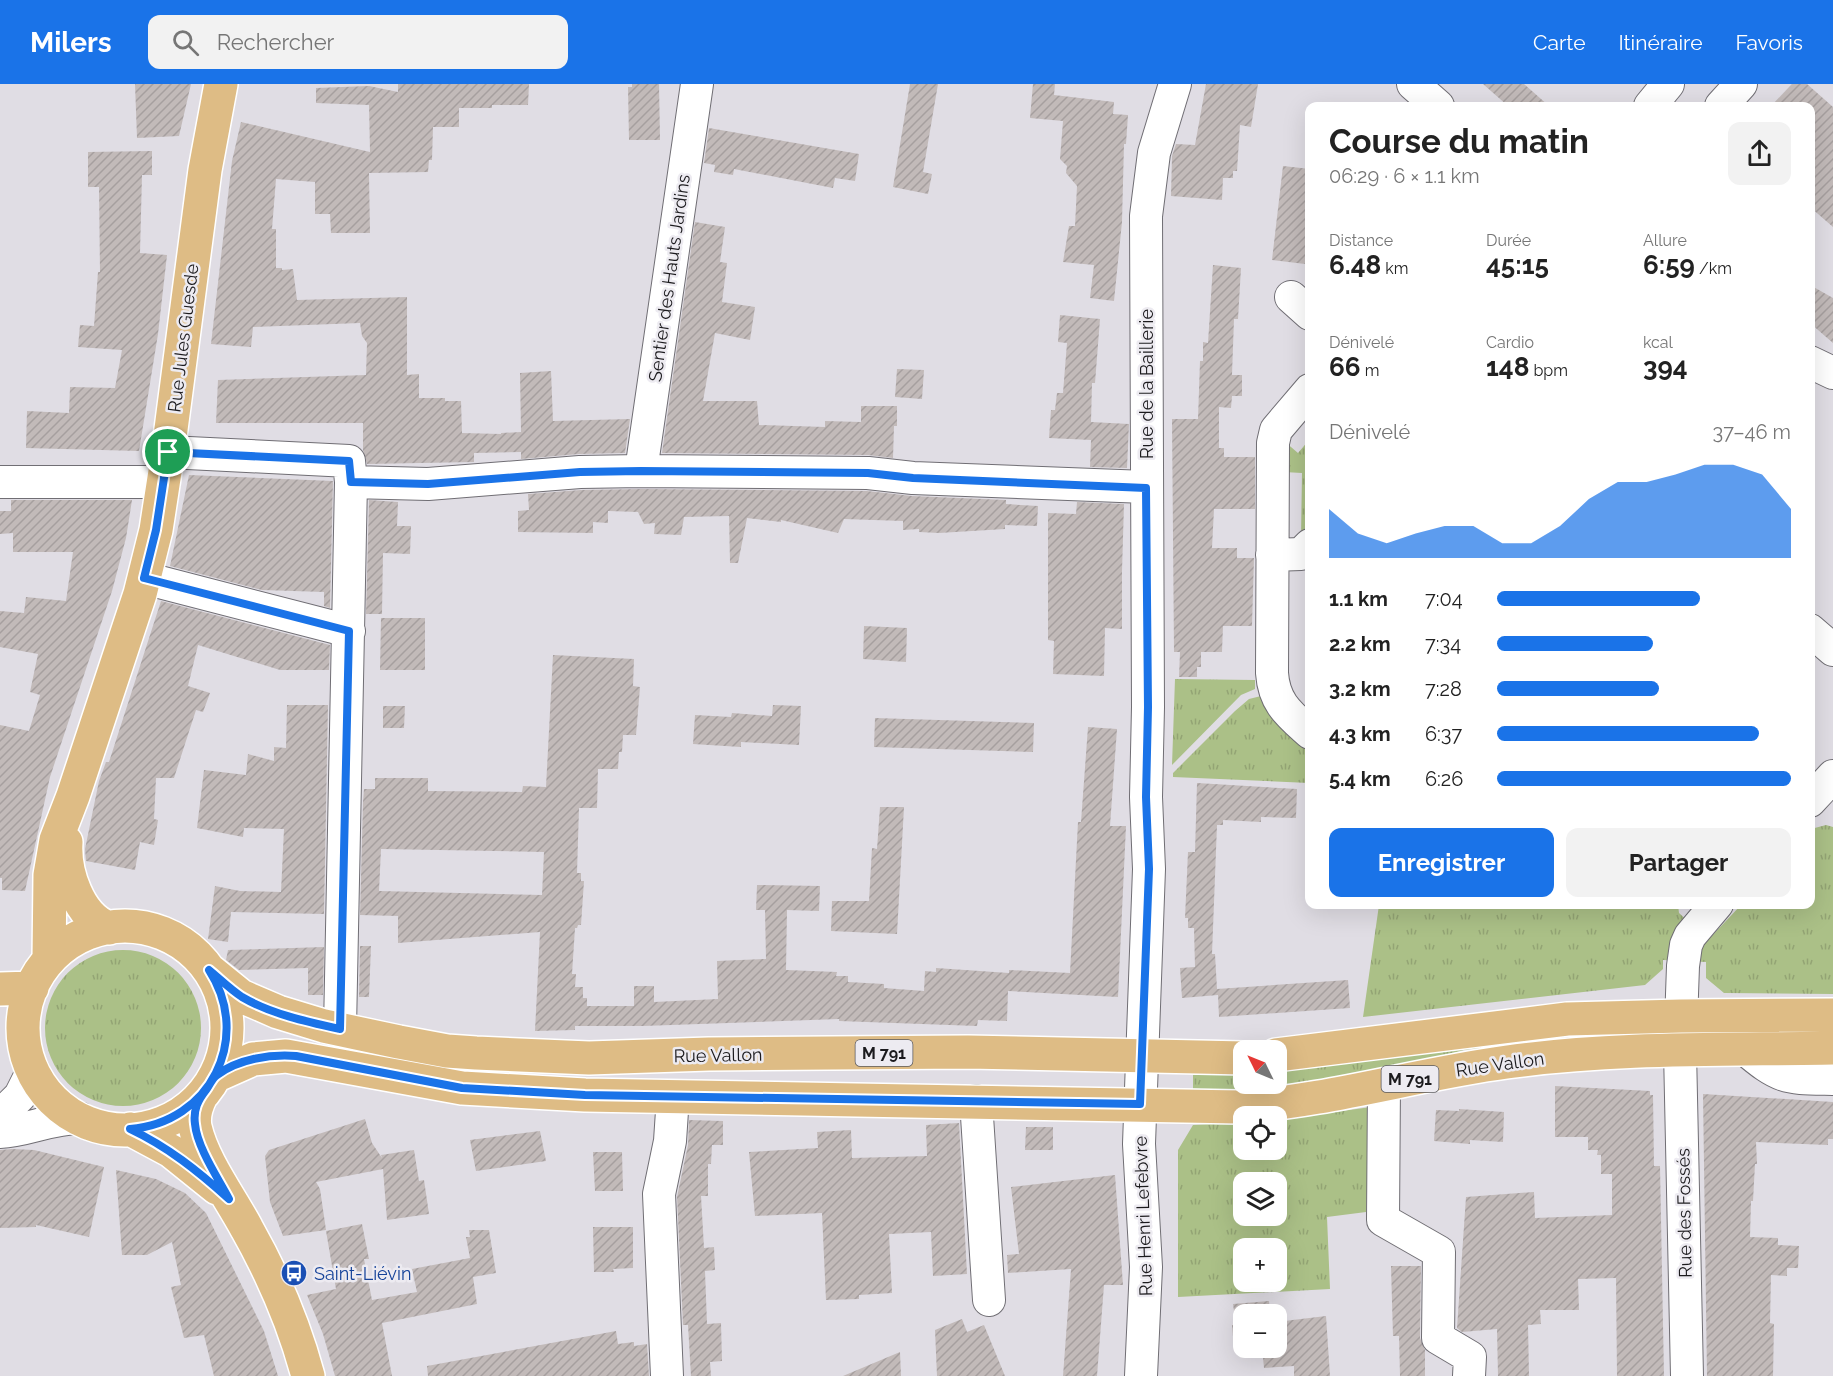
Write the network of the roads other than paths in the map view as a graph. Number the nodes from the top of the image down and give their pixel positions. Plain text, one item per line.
1 (221, 84) edge
2 (697, 84) edge
3 (1152, 84) edge
4 (1175, 84) edge
5 (1413, 84) edge
6 (1668, 84) edge
7 (1742, 84) edge
8 (1433, 102) edge
9 (1653, 102) edge
10 (1725, 102) edge
11 (1146, 216) junction
12 (1815, 364) edge
13 (1833, 373) edge
14 (1305, 396) edge
15 (166, 467) junction
16 (641, 471) junction
17 (0, 482) edge
18 (351, 482) junction
19 (1146, 488) junction
20 (1305, 550) edge
21 (1272, 555) junction
22 (144, 578) junction
23 (349, 631) junction
24 (1815, 634) edge
25 (1833, 650) edge
26 (1305, 727) edge
27 (73, 796) junction
28 (1712, 909) edge
29 (109, 928) junction
30 (49, 960) junction
31 (209, 970) junction
32 (32, 988) junction
33 (0, 989) edge
34 (1833, 1015) edge
35 (1681, 1016) junction
36 (340, 1029) junction
37 (0, 1032) edge
38 (1833, 1048) edge
39 (1745, 1049) junction
40 (1680, 1051) junction
41 (1287, 1053) edge
42 (1143, 1055) junction
43 (1233, 1058) edge
44 (29, 1060) junction
45 (1833, 1079) edge
46 (1384, 1084) junction
47 (208, 1086) junction
48 (673, 1096) junction
49 (976, 1101) junction
50 (1140, 1104) junction
51 (0, 1116) edge
52 (79, 1118) junction
53 (130, 1129) junction
54 (0, 1131) edge
55 (229, 1199) junction
56 (989, 1300) dead end
57 (308, 1376) edge
58 (666, 1376) edge
59 (1141, 1376) edge
60 (1469, 1376) edge
61 (1687, 1376) edge

1 - 15 main road, Rue Jules Guesde
2 - 16 street, Sentier des Hauts Jardins
3 - 11 street, Rue de la Baillerie
4 - 11 street, Rue de la Baillerie
5 - 8 street
6 - 9 street
7 - 10 street
11 - 19 street, Rue de la Baillerie
12 - 13 street
14 - 21 street
15 - 17 street
15 - 18 street
15 - 22 main road, Rue Jules Guesde
16 - 18 street
16 - 19 street
18 - 23 street
19 - 42 street, Rue de la Baillerie
20 - 21 street
21 - 26 street
22 - 23 street
22 - 27 main road, Rue Jules Guesde
23 - 36 street
24 - 25 street
27 - 29 main road, Rue Jules Guesde
27 - 30 main road, Rue Jules Guesde
28 - 35 street, Rue des Fossés
29 - 30 main road
29 - 31 main road
30 - 32 main road
31 - 36 main road, Rue Vallon / M 791
31 - 47 main road
32 - 33 main road
32 - 44 main road
34 - 35 main road, M 791
35 - 40 street, Rue des Fossés
35 - 41 main road, Rue Vallon / M 791
36 - 42 main road, Rue Vallon / M 791
37 - 44 main road
38 - 39 main road, M 791
39 - 40 main road, M 791
39 - 45 street
40 - 46 main road, Rue Vallon / M 791
40 - 61 street, Rue des Fossés
42 - 43 main road, Rue Vallon / M 791
42 - 50 street, Rue Henri Lefebvre
44 - 51 street
44 - 52 main road
46 - 50 main road, Rue Vallon / M 791
46 - 60 street
47 - 48 main road, Rue Vallon / M 791
47 - 53 main road
47 - 55 main road
48 - 49 main road, Rue Vallon / M 791
48 - 58 street
49 - 50 main road, Rue Vallon / M 791
49 - 56 street
50 - 59 street, Rue Henri Lefebvre
52 - 53 main road
52 - 54 street
53 - 55 main road
55 - 57 main road

